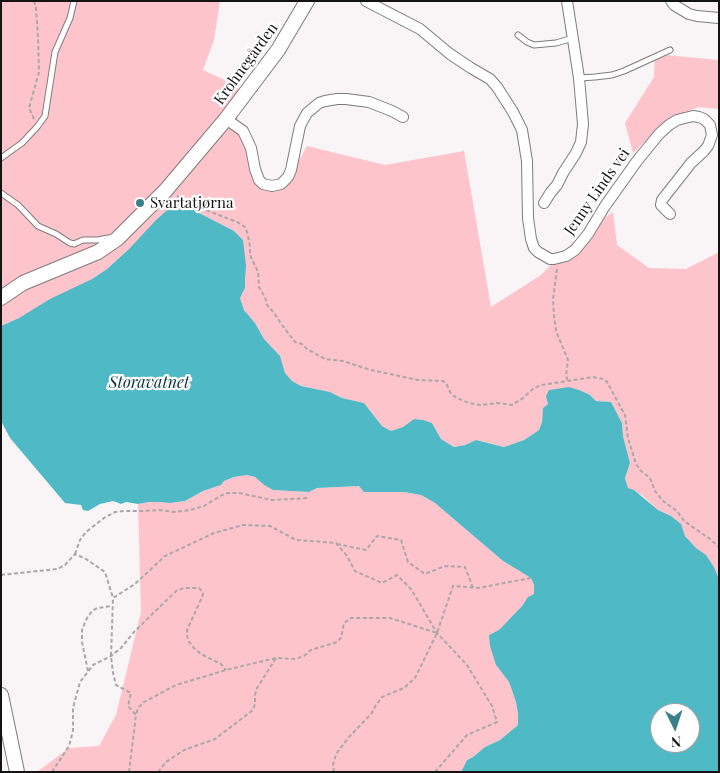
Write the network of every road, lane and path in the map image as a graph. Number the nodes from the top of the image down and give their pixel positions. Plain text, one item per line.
1 (34, 1) edge
2 (74, 1) edge
3 (307, 1) edge
4 (366, 1) edge
5 (566, 1) edge
6 (671, 1) edge
7 (719, 18) edge
8 (518, 35) dead end
9 (573, 38) junction
10 (670, 50) dead end
11 (579, 78) junction
12 (403, 117) dead end
13 (226, 119) junction
14 (38, 127) junction
15 (1, 158) edge
16 (166, 190) junction
17 (1, 193) edge
18 (544, 203) dead end
19 (670, 214) dead end
20 (117, 239) junction
21 (554, 259) junction
22 (1, 298) edge
23 (568, 380) junction
24 (308, 498) dead end
25 (336, 543) junction
26 (719, 547) edge
27 (75, 554) junction
28 (1, 575) edge
29 (532, 578) dead end
30 (474, 588) junction
31 (113, 598) junction
32 (112, 606) junction
33 (437, 633) junction
34 (112, 656) junction
35 (276, 658) junction
36 (226, 670) junction
37 (88, 671) junction
38 (1, 695) edge
39 (136, 715) junction
40 (17, 772) edge
41 (52, 772) edge
42 (130, 772) edge
43 (158, 772) edge
44 (334, 772) edge
45 (435, 772) edge

1 - 14 path
2 - 14 lane
3 - 13 main road, Krohnegården
4 - 21 street
5 - 9 street
6 - 7 street
8 - 9 lane
9 - 11 street
10 - 11 lane
11 - 18 street
12 - 13 street, Krohnegården
13 - 16 main road, Krohnegården
14 - 15 lane
16 - 20 main road, Krohnegården
16 - 23 path
17 - 20 lane
19 - 21 street, Jenny Linds vei
20 - 22 main road, Krohnegården
21 - 23 path
23 - 26 path
24 - 27 path
25 - 30 path
25 - 31 path
25 - 33 path
27 - 28 path
27 - 31 path
29 - 30 path
30 - 33 path
31 - 32 path
32 - 34 path
32 - 37 path
33 - 35 path
33 - 44 path
33 - 45 path
34 - 36 path
34 - 37 path
34 - 39 path
35 - 36 path
35 - 43 path
36 - 39 path
37 - 41 path
38 - 40 main road
39 - 42 path

